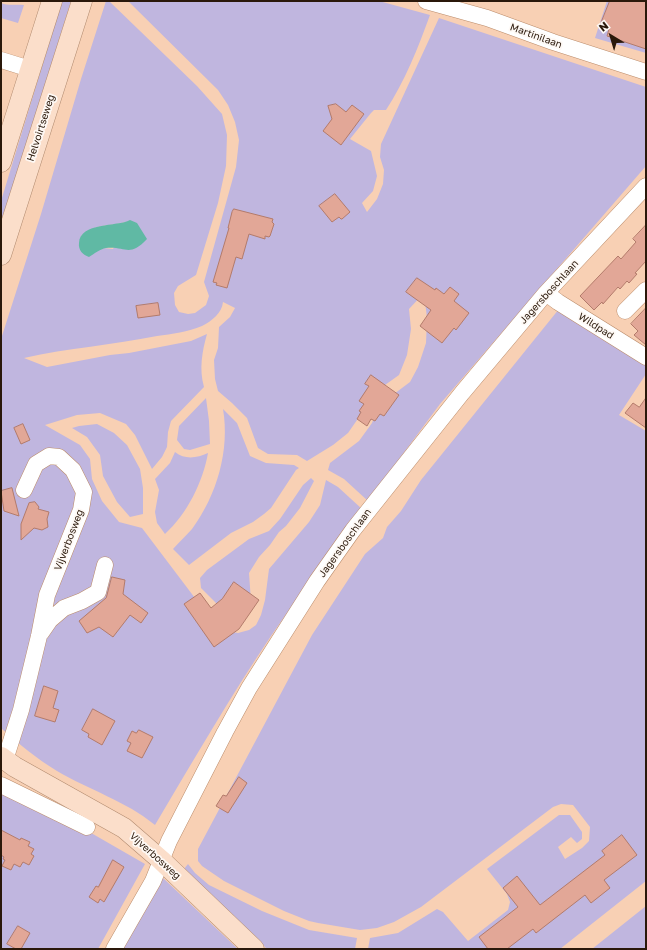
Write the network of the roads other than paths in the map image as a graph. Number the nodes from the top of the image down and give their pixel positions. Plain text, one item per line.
1 (52, 1) edge
2 (82, 1) edge
3 (426, 1) edge
4 (1, 60) edge
5 (30, 69) junction
6 (646, 72) edge
7 (1, 162) edge
8 (646, 186) edge
9 (1, 255) edge
10 (646, 290) edge
11 (546, 294) junction
12 (625, 311) dead end
13 (646, 357) edge
14 (24, 490) dead end
15 (105, 565) dead end
16 (38, 636) junction
17 (3, 758) edge
18 (1, 785) edge
19 (38, 791) junction
20 (87, 827) dead end
21 (161, 860) junction
22 (114, 949) edge
23 (254, 949) edge

1 - 5 main road
2 - 9 main road, Helvoirtseweg
3 - 6 street, Martinilaan
4 - 5 street
5 - 7 main road
8 - 11 street, Jagersboschlaan
10 - 12 street
11 - 13 street, Wildpad
11 - 21 street, Jagersboschlaan
14 - 16 street, Vijverbosweg
15 - 16 street, Vijverbosweg
16 - 17 street, Vijverbosweg
17 - 19 main road, Vijverbosweg
18 - 19 street, Vijverbosweg
19 - 20 street, Vijverbosweg
19 - 21 main road, Vijverbosweg
21 - 22 street, Jagersboschlaan
21 - 23 main road, Vijverbosweg

